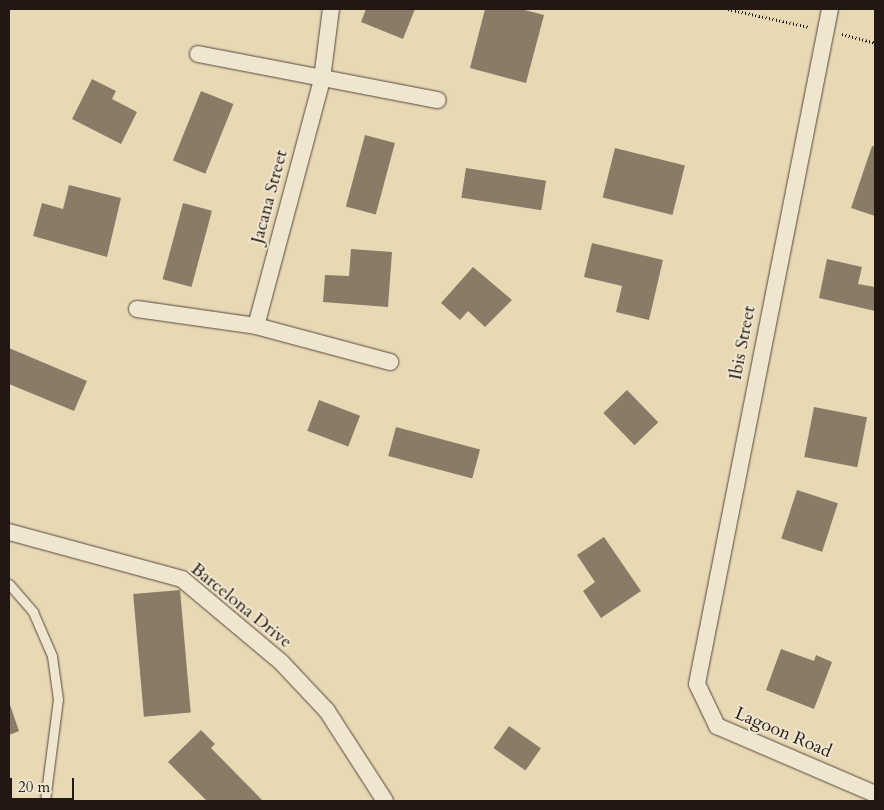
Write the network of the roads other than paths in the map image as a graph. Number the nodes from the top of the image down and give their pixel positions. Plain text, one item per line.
1 (331, 9) edge
2 (830, 9) edge
3 (198, 54) dead end
4 (322, 79) junction
5 (438, 100) dead end
6 (137, 310) dead end
7 (256, 326) junction
8 (390, 362) dead end
9 (9, 532) edge
10 (9, 584) edge
11 (696, 684) joint
12 (875, 794) edge
13 (46, 801) edge
14 (385, 801) edge

1 - 4 street, Jacana Street
2 - 11 street, Ibis Street
3 - 4 street
4 - 5 street
4 - 7 street, Jacana Street
6 - 7 street
7 - 8 street
9 - 14 street, Barcelona Drive
10 - 13 lane
11 - 12 street, Lagoon Road

